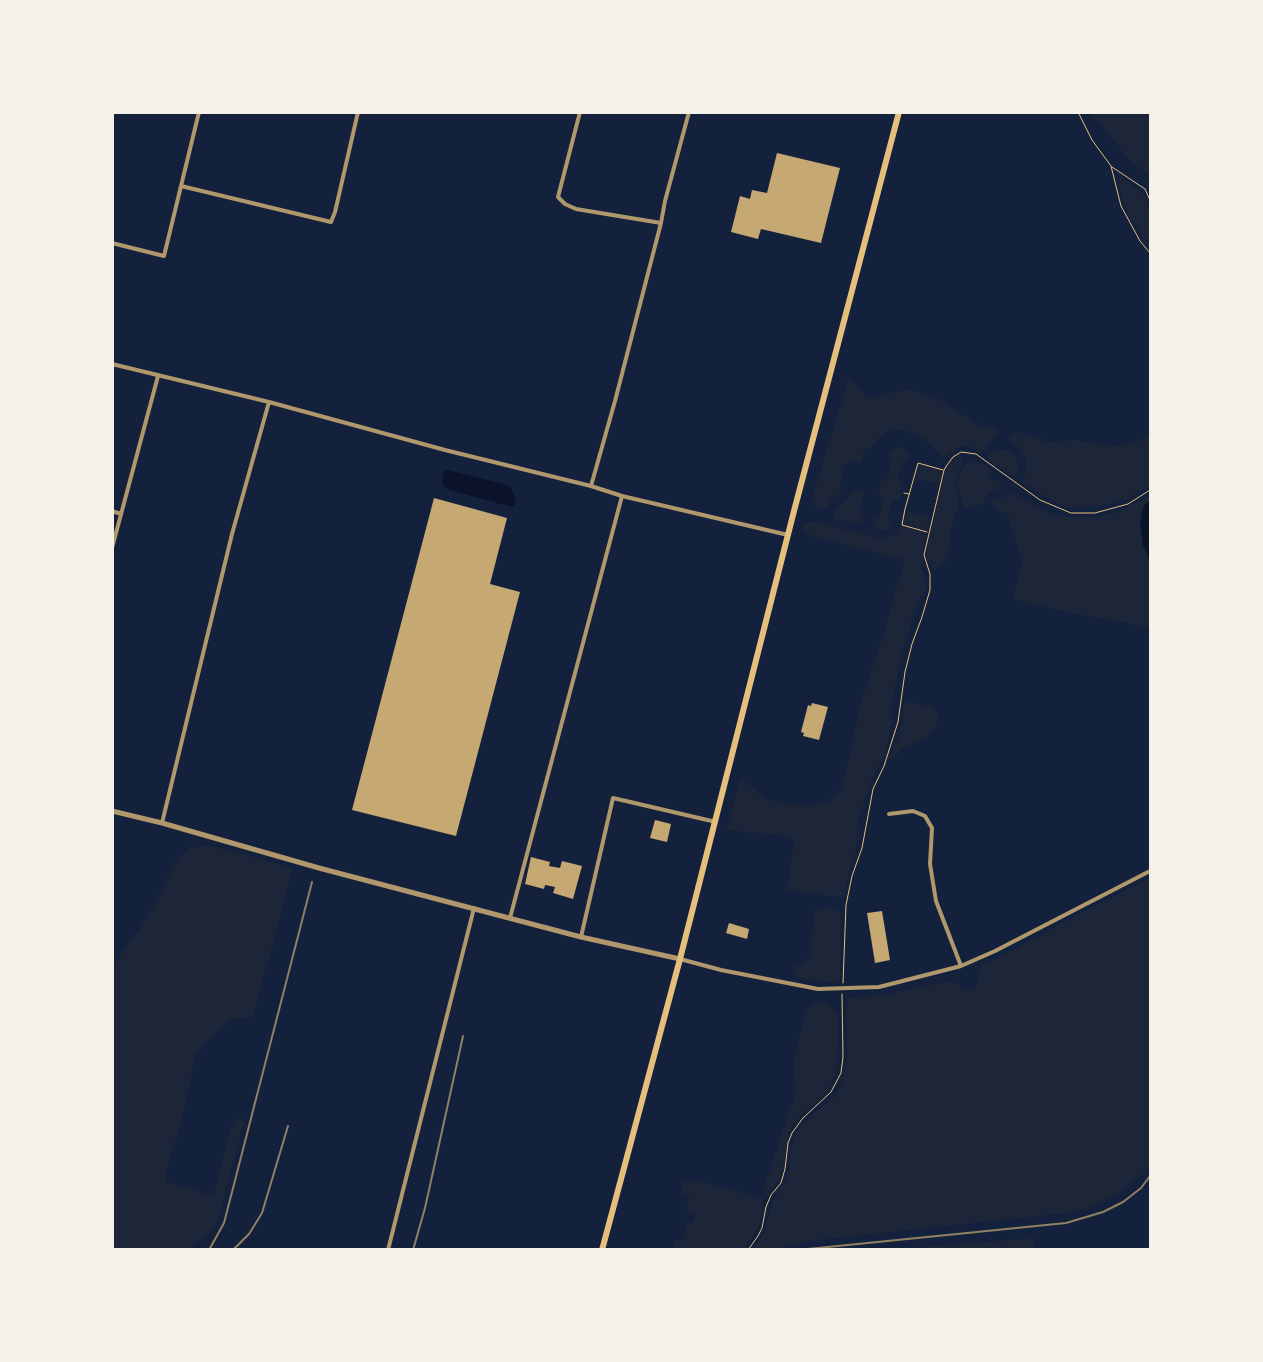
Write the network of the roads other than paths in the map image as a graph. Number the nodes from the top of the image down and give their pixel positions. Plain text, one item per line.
1 (199, 112) edge
2 (358, 112) edge
3 (580, 112) edge
4 (689, 112) edge
5 (899, 112) edge
6 (181, 186) junction
7 (661, 223) junction
8 (112, 243) edge
9 (112, 364) edge
10 (158, 376) junction
11 (269, 402) junction
12 (591, 486) junction
13 (622, 496) junction
14 (112, 511) edge
15 (121, 514) junction
16 (788, 535) junction
17 (112, 548) edge
18 (112, 812) edge
19 (889, 814) dead end
20 (716, 822) junction
21 (162, 823) junction
22 (1150, 871) edge
23 (474, 908) junction
24 (510, 918) junction
25 (580, 937) junction
26 (680, 959) junction
27 (961, 966) junction
28 (388, 1250) edge
29 (602, 1250) edge

1 - 6 street
2 - 6 street
3 - 7 street
4 - 7 street
5 - 16 main road
6 - 8 street
7 - 12 street
9 - 10 street
10 - 11 street
10 - 15 street
11 - 12 street
11 - 21 street
12 - 13 street
13 - 16 street
13 - 24 street
14 - 15 street
15 - 17 street
16 - 20 main road
18 - 21 street
19 - 27 street
20 - 25 street
20 - 26 main road
21 - 23 street
22 - 27 street
23 - 24 street
23 - 28 street
24 - 25 street
25 - 26 street
26 - 27 street
26 - 29 main road

